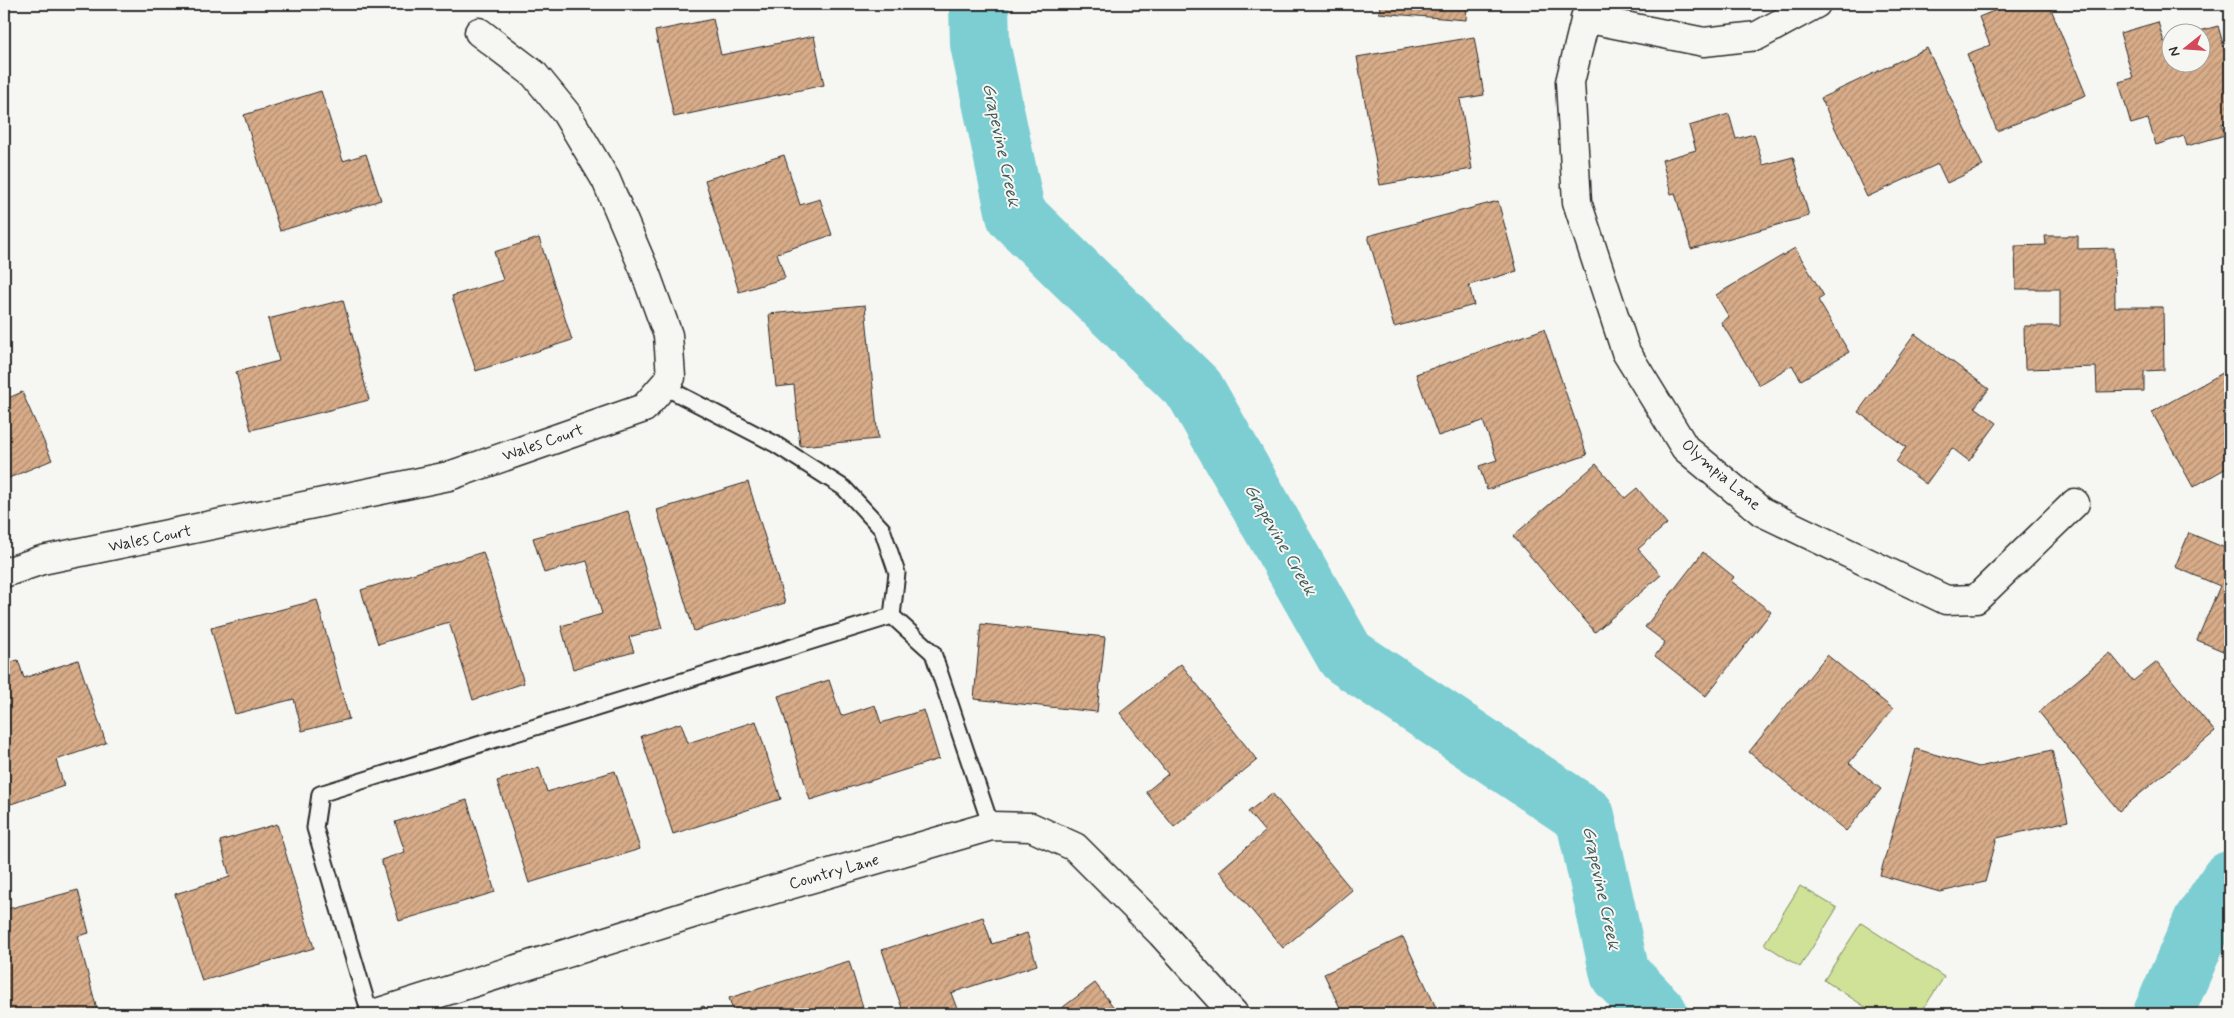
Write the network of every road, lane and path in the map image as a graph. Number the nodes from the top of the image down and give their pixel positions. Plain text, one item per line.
1 (1816, 4) edge
2 (1587, 11) edge
3 (479, 32) dead end
4 (663, 386) junction
5 (2075, 503) dead end
6 (4, 573) edge
7 (892, 616) junction
8 (991, 826) junction
9 (372, 1014) edge
10 (1234, 1014) edge

1 - 2 street
2 - 5 street, Olympia Lane
3 - 4 street, Wales Court
4 - 6 street, Wales Court
4 - 7 lane
7 - 8 lane
7 - 9 lane
8 - 9 street, Country Lane
8 - 10 street, Country Lane

